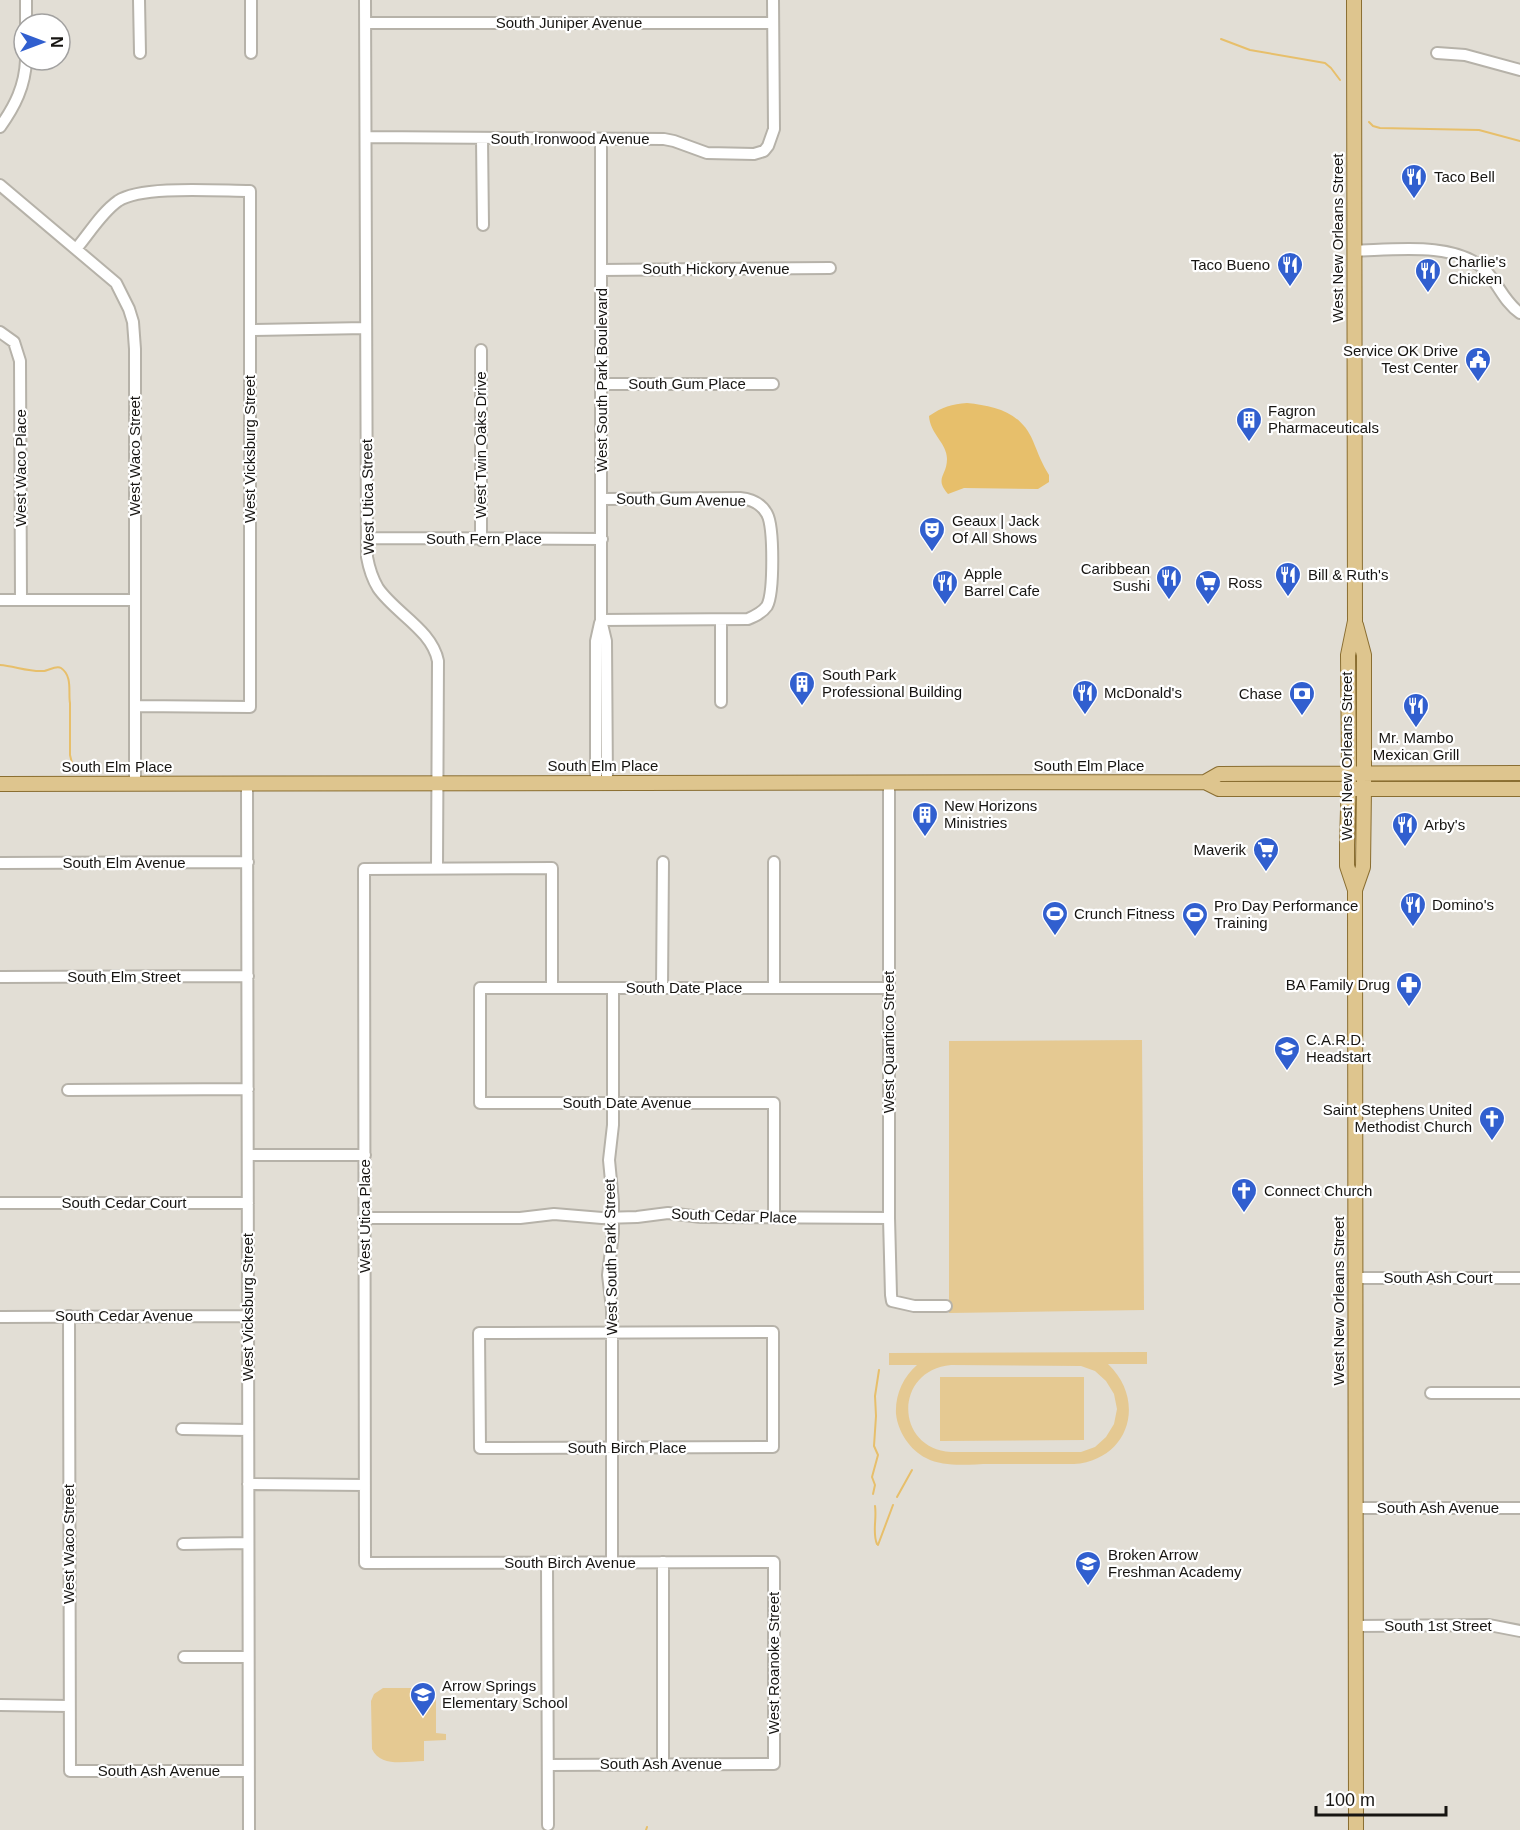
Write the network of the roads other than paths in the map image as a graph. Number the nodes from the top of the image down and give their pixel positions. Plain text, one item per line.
1 (140, 0) edge
2 (251, 0) edge
3 (365, 0) edge
4 (773, 0) edge
5 (1354, 0) edge
6 (366, 23) junction
7 (773, 23) junction
8 (140, 53) dead end
9 (251, 53) dead end
10 (1437, 53) dead end
11 (1520, 70) edge
12 (24, 72) edge
13 (0, 127) edge
14 (366, 137) junction
15 (482, 139) junction
16 (601, 139) junction
17 (0, 185) edge
18 (483, 225) dead end
19 (76, 249) junction
20 (1354, 251) junction
21 (830, 268) dead end
22 (602, 270) junction
23 (1520, 313) edge
24 (366, 328) junction
25 (250, 330) junction
26 (0, 332) edge
27 (481, 350) dead end
28 (602, 384) junction
29 (773, 384) dead end
30 (602, 499) junction
31 (367, 538) junction
32 (602, 539) junction
33 (481, 540) junction
34 (0, 600) edge
35 (21, 600) junction
36 (135, 600) junction
37 (601, 620) junction
38 (721, 621) junction
39 (1355, 621) junction
40 (721, 702) dead end
41 (135, 706) junction
42 (1516, 773) edge
43 (1349, 774) junction
44 (1364, 774) junction
45 (889, 782) junction
46 (1205, 782) junction
47 (247, 783) junction
48 (438, 783) junction
49 (601, 783) junction
50 (0, 784) edge
51 (135, 784) junction
52 (1349, 789) junction
53 (1364, 789) junction
54 (1516, 789) edge
55 (248, 862) junction
56 (663, 862) dead end
57 (774, 862) dead end
58 (0, 863) edge
59 (437, 868) junction
60 (1355, 890) junction
61 (248, 976) junction
62 (0, 977) edge
63 (552, 988) junction
64 (613, 988) junction
65 (663, 988) junction
66 (774, 988) junction
67 (888, 988) junction
68 (248, 1089) junction
69 (68, 1090) dead end
70 (480, 1103) joint
71 (613, 1103) junction
72 (248, 1155) junction
73 (365, 1155) junction
74 (0, 1203) edge
75 (248, 1203) junction
76 (365, 1218) junction
77 (613, 1218) junction
78 (774, 1218) junction
79 (889, 1218) junction
80 (1356, 1278) junction
81 (1520, 1278) edge
82 (946, 1306) dead end
83 (69, 1316) junction
84 (248, 1316) junction
85 (0, 1317) edge
86 (612, 1332) junction
87 (1431, 1393) dead end
88 (1520, 1393) edge
89 (183, 1429) dead end
90 (248, 1430) junction
91 (612, 1448) junction
92 (248, 1484) junction
93 (365, 1485) junction
94 (1356, 1508) junction
95 (1520, 1508) edge
96 (248, 1543) junction
97 (183, 1544) dead end
98 (663, 1562) junction
99 (774, 1562) joint
100 (365, 1563) joint
101 (547, 1563) junction
102 (612, 1563) junction
103 (1356, 1626) junction
104 (1520, 1631) edge
105 (184, 1657) dead end
106 (248, 1657) junction
107 (0, 1705) edge
108 (69, 1706) junction
109 (548, 1764) junction
110 (663, 1764) junction
111 (774, 1764) joint
112 (70, 1771) joint
113 (249, 1771) junction
114 (548, 1824) dead end
115 (249, 1830) edge
116 (1356, 1830) edge

1 - 8 street
2 - 9 street
3 - 6 street, West Utica Street
4 - 7 street
5 - 20 main road, West New Orleans Street
6 - 7 street, South Juniper Avenue
6 - 14 street, West Utica Street
7 - 16 street, South Ironwood Avenue
10 - 11 street
12 - 13 street
14 - 15 street, South Ironwood Avenue
14 - 24 street, West Utica Street
15 - 16 street, South Ironwood Avenue
15 - 18 street
16 - 22 street, West South Park Boulevard
17 - 19 street, West Waco Street
19 - 25 street, West Vicksburg Street
19 - 36 street, West Waco Street
20 - 23 street
20 - 39 main road, West New Orleans Street
21 - 22 street, South Hickory Avenue
22 - 28 street, West South Park Boulevard
24 - 25 street
24 - 31 street, West Utica Street
25 - 41 street, West Vicksburg Street
26 - 35 street, West Waco Place
27 - 33 street, West Twin Oaks Drive
28 - 29 street, South Gum Place
28 - 30 street, West South Park Boulevard
30 - 32 street, West South Park Boulevard
30 - 38 street, South Gum Avenue
31 - 33 street, South Fern Place
31 - 48 street, West Utica Street
32 - 33 street, South Fern Place
32 - 37 street, West South Park Boulevard
34 - 35 street
35 - 36 street
36 - 41 street, West Waco Street
37 - 38 street
37 - 49 street, West South Park Boulevard
38 - 40 street
39 - 43 main road, West New Orleans Street
39 - 44 main road, West New Orleans Street
41 - 51 street, West Waco Street
42 - 44 main road, South Elm Place
42 - 54 main road
43 - 44 main road, South Elm Place
43 - 46 main road, South Elm Place
43 - 52 main road, West New Orleans Street
44 - 53 main road, West New Orleans Street
45 - 46 main road, South Elm Place
45 - 49 main road, South Elm Place
45 - 67 street, West Quantico Street
46 - 52 main road, South Elm Place
47 - 48 main road, South Elm Place
47 - 51 main road, South Elm Place
47 - 55 street, West Vicksburg Street
48 - 49 main road, South Elm Place
48 - 59 street, West Utica Street
50 - 51 main road, South Elm Place
52 - 53 main road, South Elm Place
52 - 60 main road, West New Orleans Street
53 - 54 main road, South Elm Place
53 - 60 main road, West New Orleans Street
55 - 58 street, South Elm Avenue
55 - 61 street, West Vicksburg Street
56 - 65 street
57 - 66 street
59 - 63 street
59 - 73 street, West Utica Place
60 - 80 main road, West New Orleans Street
61 - 62 street, South Elm Street
61 - 68 street, West Vicksburg Street
63 - 64 street, South Date Place
63 - 70 street, South Date Place
64 - 65 street, South Date Place
64 - 71 street, West South Park Street
65 - 66 street, South Date Place
66 - 67 street, South Date Place
67 - 79 street, West Quantico Street
68 - 69 street
68 - 72 street, West Vicksburg Street
70 - 71 street, South Date Avenue
71 - 77 street, West South Park Street
71 - 78 street, South Date Avenue
72 - 73 street
72 - 75 street, West Vicksburg Street
73 - 76 street, West Utica Place
74 - 75 street, South Cedar Court
75 - 84 street, West Vicksburg Street
76 - 77 street, South Cedar Place
76 - 93 street, West Utica Place
77 - 78 street, South Cedar Place
77 - 86 street, West South Park Street
78 - 79 street, South Cedar Place
79 - 82 street, West Quantico Street
80 - 81 street, South Ash Court
80 - 94 main road, West New Orleans Street
83 - 84 street, South Cedar Avenue
83 - 85 street, South Cedar Avenue
83 - 108 street, West Waco Street
84 - 90 street, West Vicksburg Street
86 - 91 street, West South Park Street
86 - 91 street, South Birch Place
86 - 91 street, South Birch Place
87 - 88 street
89 - 90 street
90 - 92 street, West Vicksburg Street
91 - 102 street, West South Park Street
92 - 93 street
92 - 96 street, West Vicksburg Street
93 - 100 street, West Utica Place
94 - 95 street, South Ash Avenue
94 - 103 main road, West New Orleans Street
96 - 97 street
96 - 106 street, West Vicksburg Street
98 - 99 street, South Birch Avenue
98 - 102 street, South Birch Avenue
98 - 110 street
99 - 111 street, West Roanoke Street
100 - 101 street, South Birch Avenue
101 - 102 street, South Birch Avenue
101 - 109 street
103 - 104 street, South 1st Street
103 - 116 main road, West New Orleans Street
105 - 106 street
106 - 113 street, West Vicksburg Street
107 - 108 street
108 - 112 street, West Waco Street
109 - 110 street, South Ash Avenue
109 - 114 street
110 - 111 street, South Ash Avenue
112 - 113 street, South Ash Avenue
113 - 115 street, West Vicksburg Street

